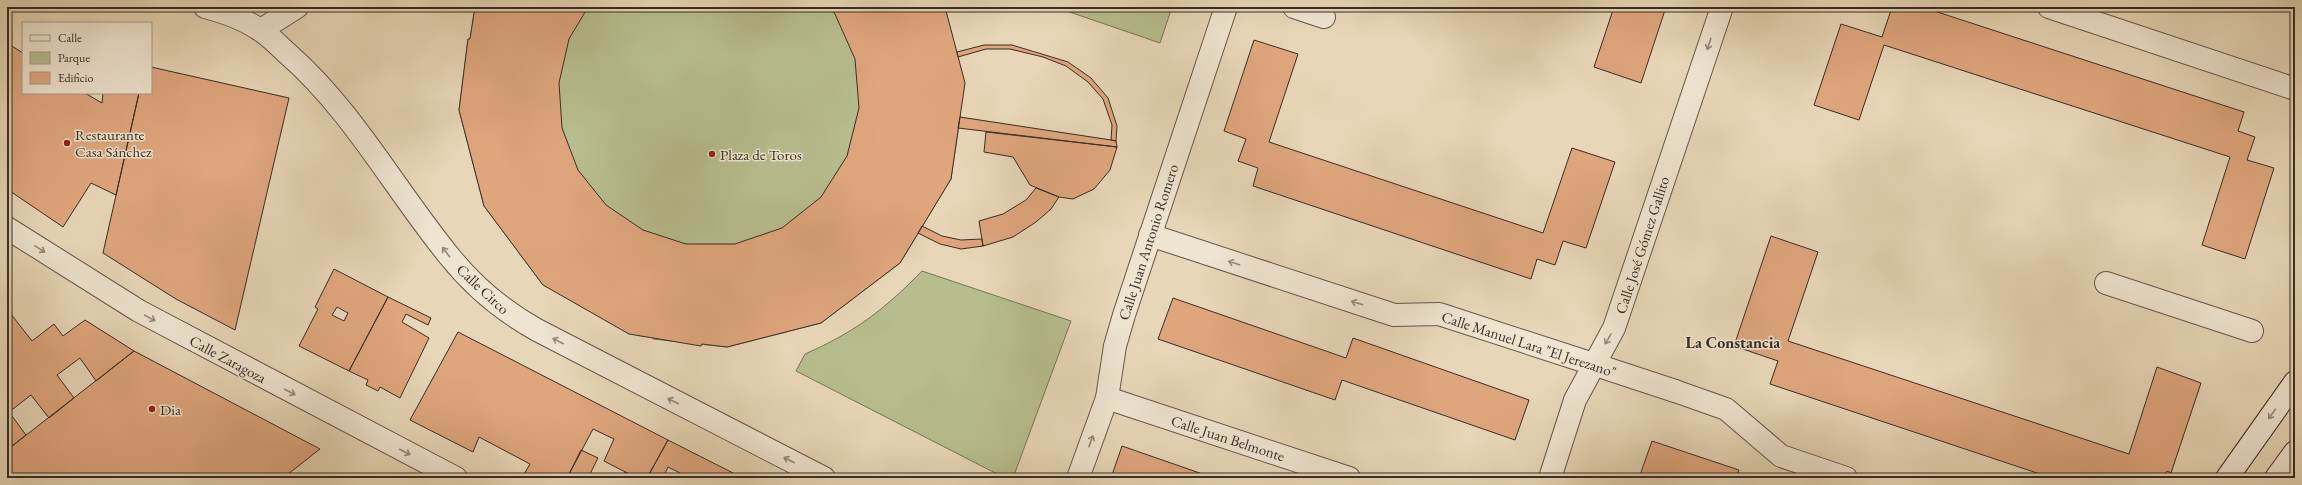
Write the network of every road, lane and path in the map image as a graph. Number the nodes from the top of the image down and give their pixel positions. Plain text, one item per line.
1 (205, 7) edge
2 (297, 7) edge
3 (1226, 7) edge
4 (1294, 7) edge
5 (1722, 7) edge
6 (2049, 7) edge
7 (1324, 17) dead end
8 (261, 30) junction
9 (2295, 89) edge
10 (7, 228) edge
11 (1150, 235) junction
12 (2106, 283) dead end
13 (2252, 331) dead end
14 (1594, 364) junction
15 (2295, 382) edge
16 (1107, 398) junction
17 (2295, 452) edge
18 (456, 478) edge
19 (824, 478) edge
20 (1078, 478) edge
21 (1349, 478) edge
22 (1550, 478) edge
23 (1846, 478) edge
24 (2226, 478) edge
25 (2276, 478) edge

1 - 8 street, Calle Circo
2 - 8 street
3 - 11 street, Calle Juan Antonio Romero
4 - 7 street
5 -> 14 street, Calle José Gómez Gallito
6 - 9 street
19 -> 8 street, Calle Circo
10 -> 18 street, Calle Zaragoza
14 -> 11 street, Calle Manuel Lara "El Jerezano"
11 - 16 street, Calle Juan Antonio Romero
12 - 13 street
14 - 22 street, Calle José Gómez Gallito
14 - 23 street, Calle Manuel Lara "El Jerezano"
15 -> 24 street
20 -> 16 street, Calle Juan Antonio Romero
16 - 21 street, Calle Juan Belmonte
17 - 25 street

